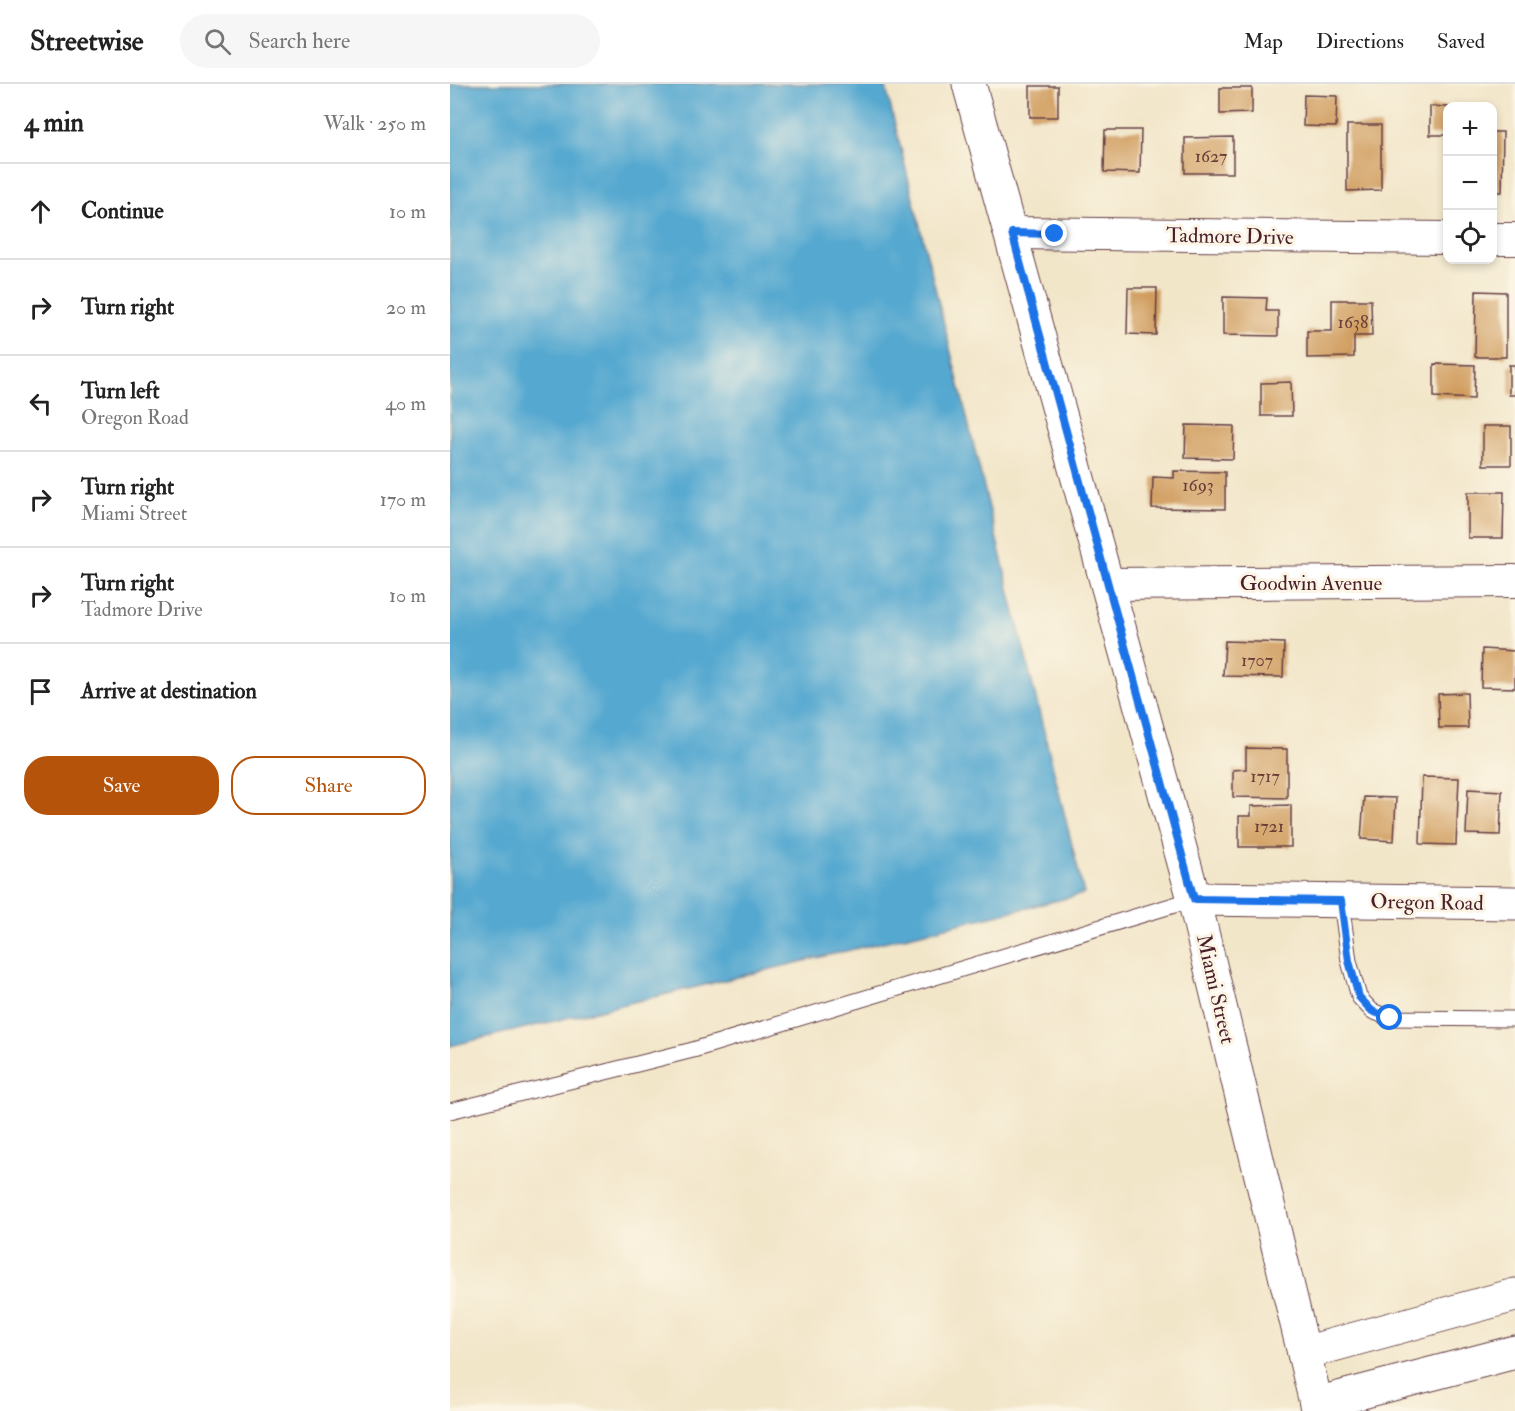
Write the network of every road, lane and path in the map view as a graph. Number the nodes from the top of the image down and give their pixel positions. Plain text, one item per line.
1 (969, 84) edge
2 (1012, 233) junction
3 (1443, 238) edge
4 (1497, 239) edge
5 (1515, 239) edge
6 (1515, 581) edge
7 (1107, 584) junction
8 (1194, 899) junction
9 (1341, 901) junction
10 (1515, 903) edge
11 (1515, 1019) edge
12 (450, 1111) edge
13 (1515, 1295) edge
14 (1515, 1352) edge
15 (1304, 1353) junction
16 (1317, 1408) edge

1 - 2 main road, Miami Street
2 - 3 street, Tadmore Drive
2 - 7 main road, Miami Street
4 - 5 street
6 - 7 street, Goodwin Avenue
7 - 8 main road, Miami Street
8 - 9 main road, Oregon Road
8 - 12 lane
8 - 15 main road, Miami Street
9 - 10 main road, Oregon Road
9 - 11 lane
13 - 15 main road
14 - 16 main road
15 - 16 main road, Miami Street

